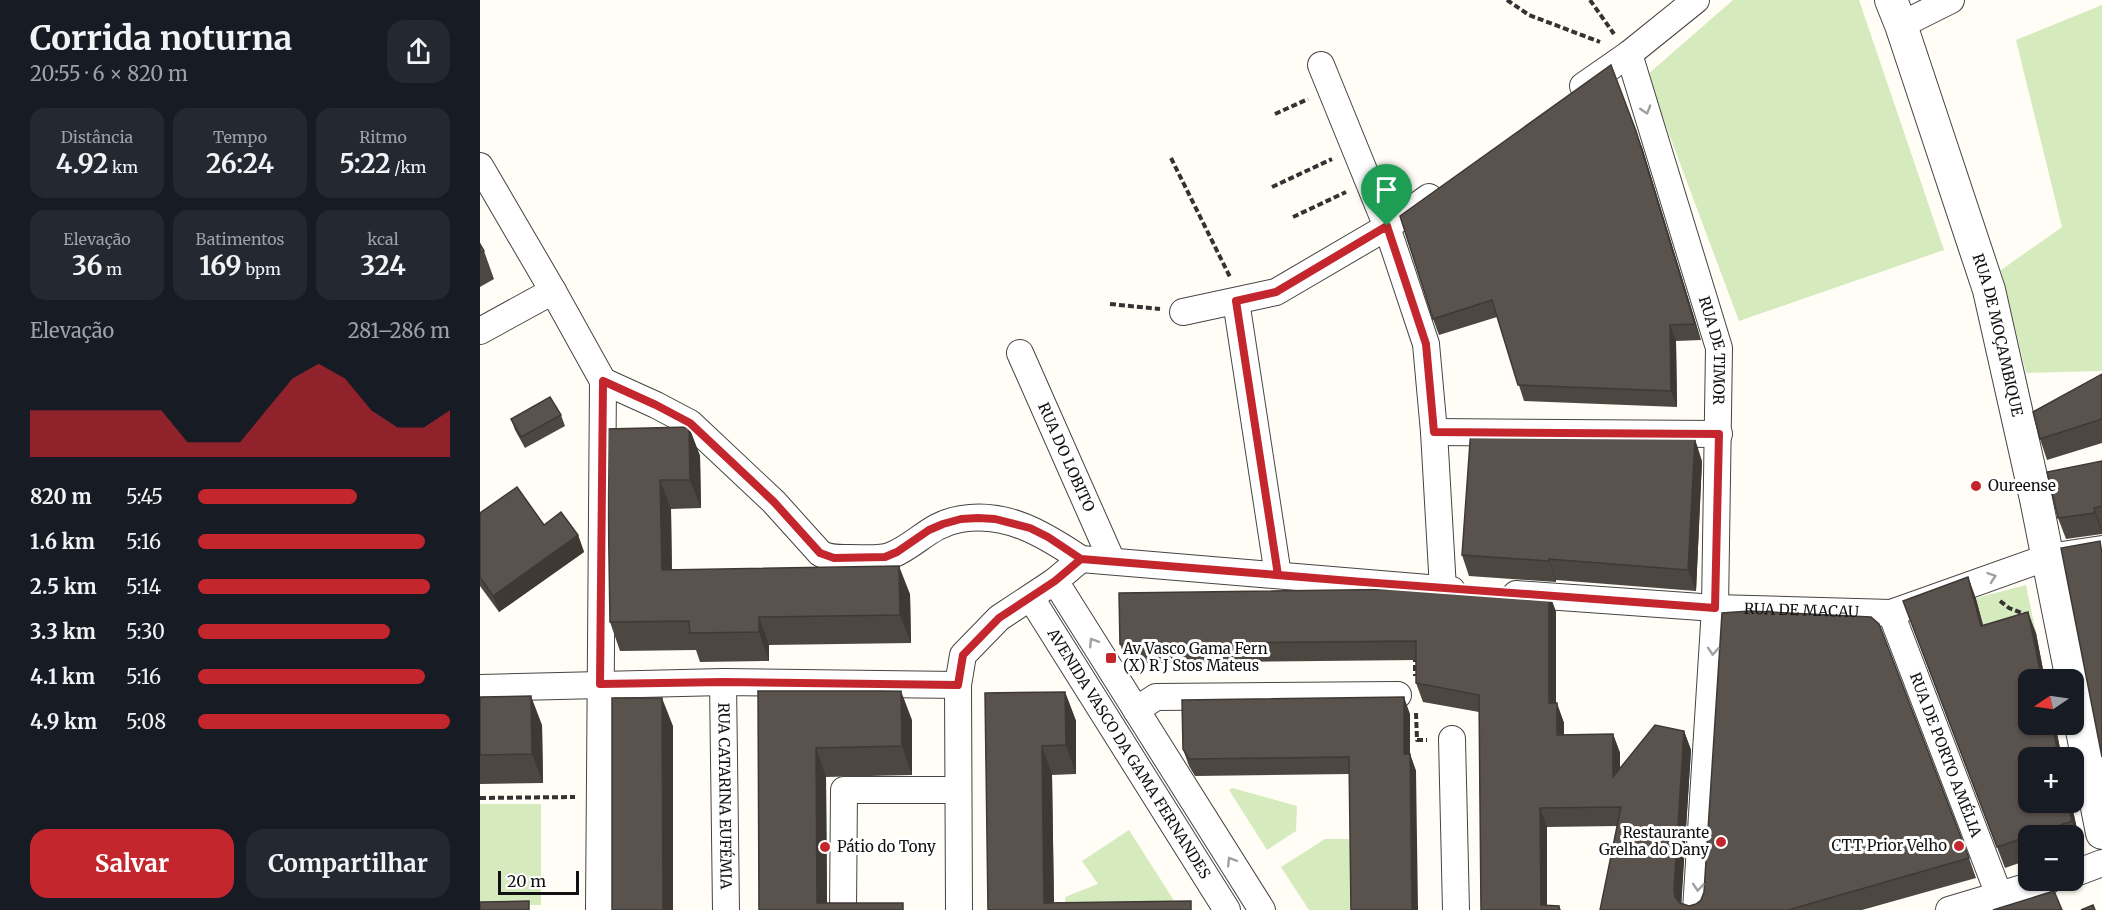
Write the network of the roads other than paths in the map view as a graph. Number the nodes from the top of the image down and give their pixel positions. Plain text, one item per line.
1 (1696, 0) edge
2 (1951, 0) edge
3 (1896, 13) edge
4 (1629, 54) junction
5 (1321, 65) dead end
6 (1561, 102) edge
7 (480, 166) edge
8 (1445, 185) edge
9 (1387, 226) junction
10 (553, 291) junction
11 (1236, 301) junction
12 (1183, 312) road end
13 (480, 331) edge
14 (1020, 353) dead end
15 (603, 381) junction
16 (1434, 432) junction
17 (1719, 434) junction
18 (2102, 549) edge
19 (2048, 557) junction
20 (1081, 559) junction
21 (1112, 561) junction
22 (1278, 575) junction
23 (1055, 581) junction
24 (1443, 589) junction
25 (1031, 598) junction
26 (1715, 608) junction
27 (1892, 613) junction
28 (2070, 669) edge
29 (723, 682) junction
30 (600, 684) junction
31 (958, 685) junction
32 (480, 688) edge
33 (1398, 695) edge
34 (1136, 710) junction
35 (2083, 735) edge
36 (1452, 739) dead end
37 (958, 790) junction
38 (2102, 833) edge
39 (2102, 863) edge
40 (2084, 870) edge
41 (2018, 889) edge
42 (1999, 894) junction
43 (599, 910) edge
44 (726, 910) edge
45 (843, 910) edge
46 (959, 910) edge
47 (1227, 910) edge
48 (1262, 910) edge
49 (1456, 910) edge
50 (1696, 910) edge
51 (1949, 910) edge

1 - 4 street
2 - 3 street
3 - 19 street, RUA DE MOÇAMBIQUE
4 - 6 street
4 -> 17 street, RUA DE TIMOR
5 - 9 street
7 - 10 street
8 - 9 street
9 - 11 street
9 - 16 street
10 - 13 street
10 - 15 street
11 - 12 street
11 - 22 street
14 - 21 street, RUA DO LOBITO
15 - 20 street
15 - 30 street
16 - 17 street
16 - 24 street
17 - 26 street, RUA DE TIMOR
18 - 19 street, RUA DE MACAU
27 -> 19 street, RUA DE MACAU
19 - 28 street, RUA DE MOÇAMBIQUE
20 - 21 street, RUA DE MACAU
20 - 23 street
21 - 22 street, RUA DE MACAU
22 - 24 street, RUA DE MACAU
23 - 25 street
34 -> 23 street, AVENIDA VASCO DA GAMA FERNANDES
24 - 26 street, RUA DE MACAU
25 - 31 street
25 - 47 street, AVENIDA VASCO DA GAMA FERNANDES
26 - 27 street, RUA DE MACAU
26 -> 50 street, RUA DE TIMOR
27 - 42 street, RUA DE PORTO AMÉLIA
29 - 30 street
29 - 31 street
29 - 44 street, RUA CATARINA EUFÉMIA
30 - 32 street
30 - 43 street
31 - 37 street
33 - 34 street
48 -> 34 street, AVENIDA VASCO DA GAMA FERNANDES
35 - 38 street
36 - 49 street
37 - 45 street
37 - 46 street
39 - 40 street
41 - 42 street
42 - 51 street

